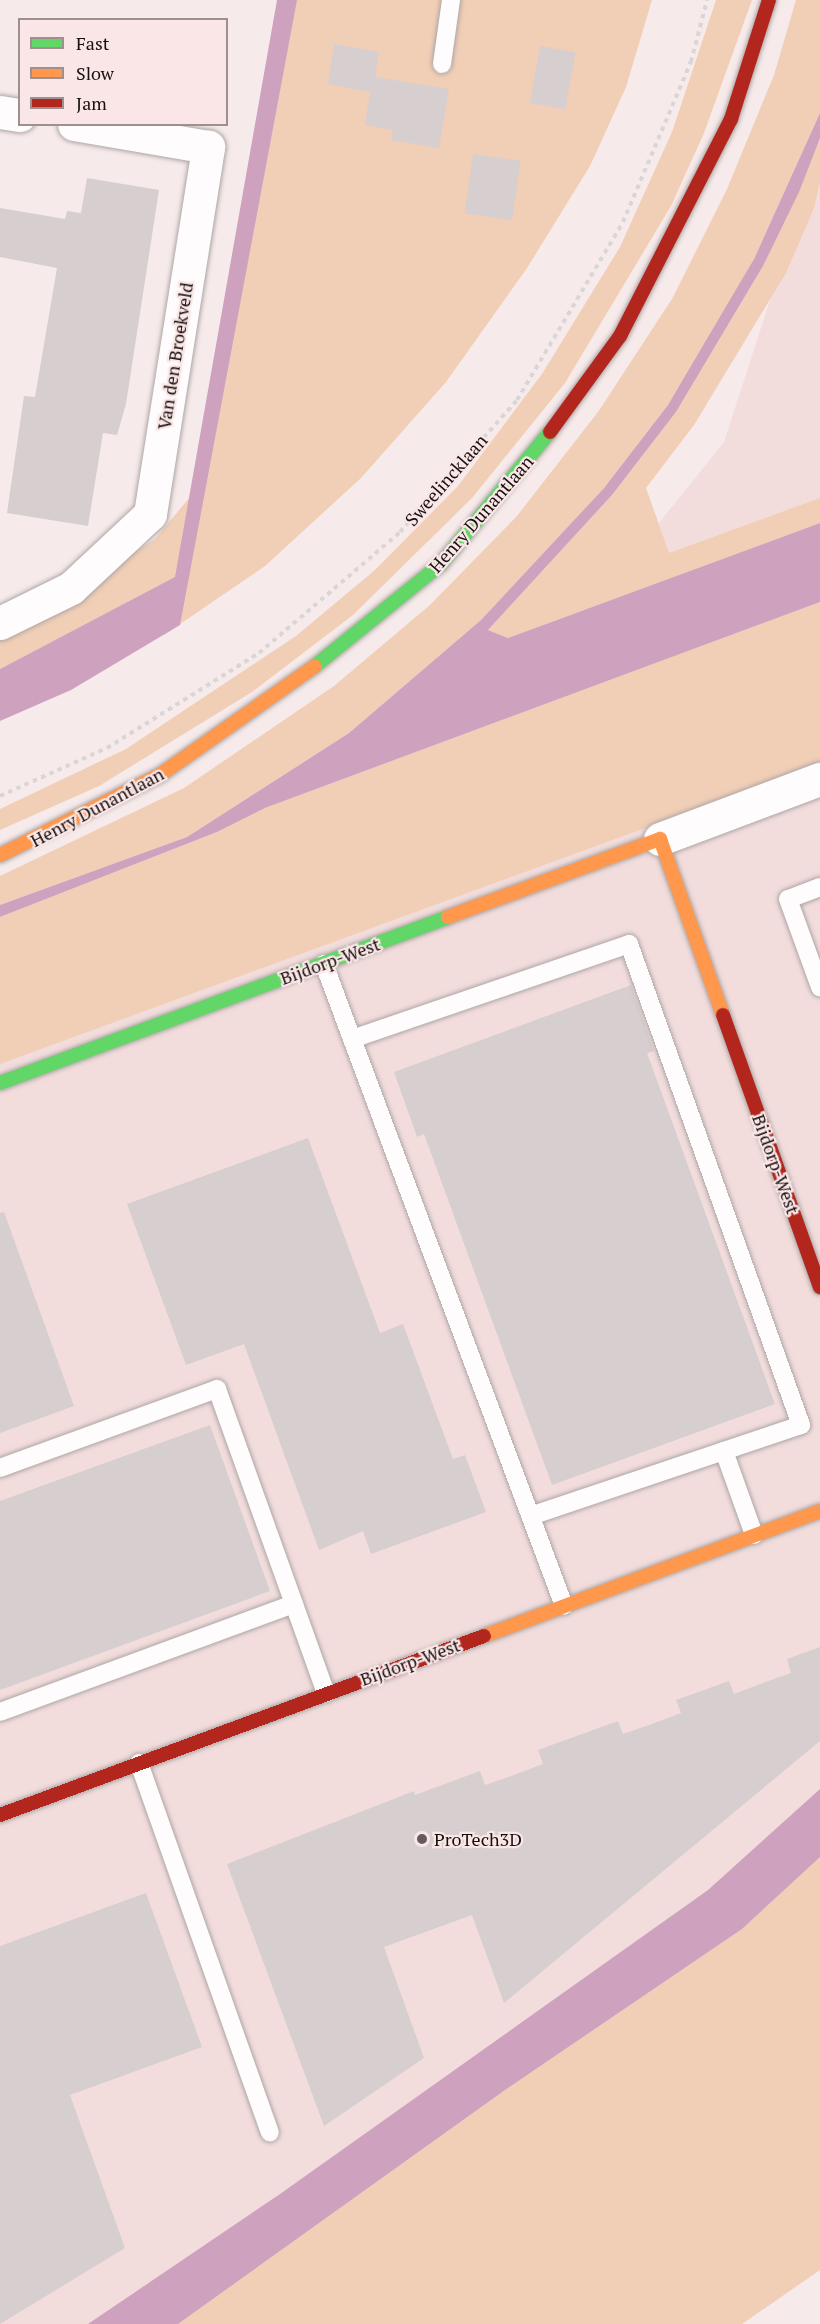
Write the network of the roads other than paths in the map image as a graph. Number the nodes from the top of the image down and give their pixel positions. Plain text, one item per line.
1 (452, 0) edge
2 (769, 0) edge
3 (442, 64) dead end
4 (0, 112) edge
5 (18, 115) edge
6 (86, 126) edge
7 (0, 623) edge
8 (820, 779) edge
9 (660, 839) junction
10 (0, 855) edge
11 (820, 888) edge
12 (324, 964) junction
13 (820, 987) edge
14 (352, 1039) junction
15 (0, 1083) edge
16 (820, 1287) edge
17 (724, 1451) junction
18 (0, 1468) edge
19 (820, 1511) edge
20 (531, 1516) junction
21 (754, 1535) junction
22 (294, 1604) junction
23 (564, 1606) junction
24 (326, 1693) junction
25 (0, 1712) edge
26 (140, 1762) junction
27 (0, 1815) edge
28 (270, 2132) dead end

1 - 3 lane
2 - 10 street, Henry Dunantlaan
4 - 5 street
6 - 7 street, Van den Broekveld
8 - 9 street, Bijdorp-West
9 - 12 street, Bijdorp-West
9 - 16 street, Bijdorp-West
11 - 13 lane
12 - 14 lane
12 - 15 street, Bijdorp-West
14 - 17 lane
14 - 20 lane
17 - 20 lane
17 - 21 lane
18 - 22 lane
19 - 21 street, Bijdorp-West
20 - 23 lane
21 - 23 street, Bijdorp-West
22 - 24 lane
22 - 25 lane
23 - 24 street, Bijdorp-West
24 - 26 street, Bijdorp-West
26 - 27 street, Bijdorp-West
26 - 28 lane

